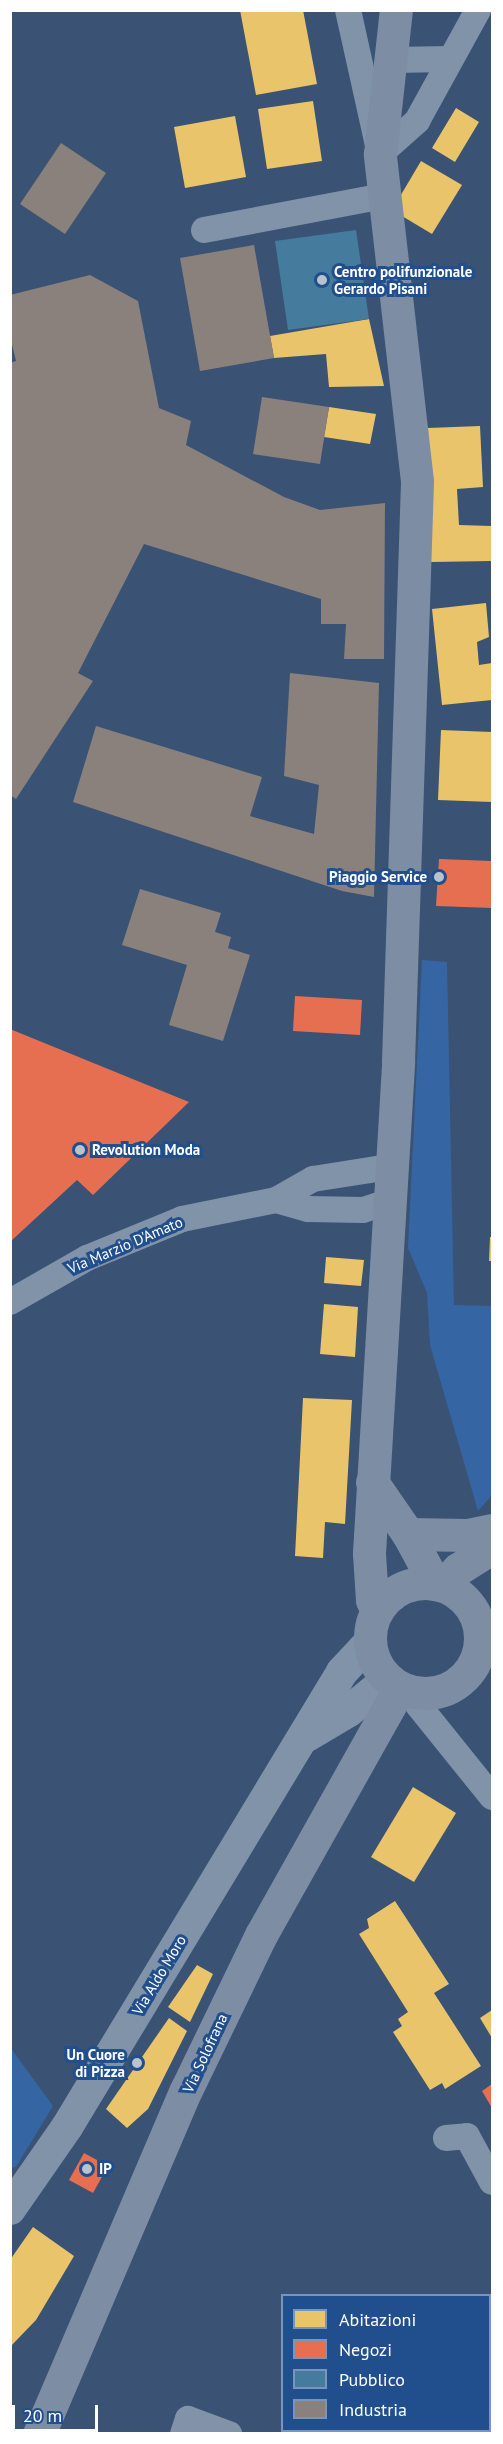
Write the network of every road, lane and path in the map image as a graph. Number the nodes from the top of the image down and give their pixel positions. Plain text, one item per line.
1 (348, 10) edge
2 (396, 10) edge
3 (478, 10) edge
4 (450, 59) junction
5 (391, 60) junction
6 (380, 154) junction
7 (384, 196) junction
8 (204, 230) dead end
9 (390, 1167) junction
10 (276, 1200) junction
11 (387, 1202) junction
12 (10, 1302) edge
13 (372, 1482) junction
14 (492, 1530) edge
15 (408, 1534) junction
16 (492, 1548) edge
17 (439, 1584) junction
18 (374, 1627) junction
19 (402, 1686) junction
20 (304, 1738) junction
21 (492, 1792) edge
22 (446, 2138) dead end
23 (492, 2182) edge
24 (10, 2209) edge
25 (185, 2426) edge
26 (39, 2433) edge
27 (230, 2433) edge

1 - 6 street
2 - 5 main road
3 - 4 street
4 - 5 street
4 - 6 street
5 - 6 main road
6 - 7 main road
7 - 8 street
7 - 9 main road
9 - 10 street
9 - 11 main road
10 - 11 street, Via Marzio D'Amato
10 - 12 street, Via Marzio D'Amato
11 - 13 main road
13 - 15 main road
13 - 18 main road
14 - 15 main road
15 - 17 main road
16 - 17 main road
17 - 18 main road
17 - 19 main road
18 - 19 main road
18 - 20 street, Via Aldo Moro
19 - 20 street
19 - 21 street
19 - 26 main road, Via Solofrana
20 - 24 street, Via Aldo Moro
22 - 23 street
25 - 27 street

